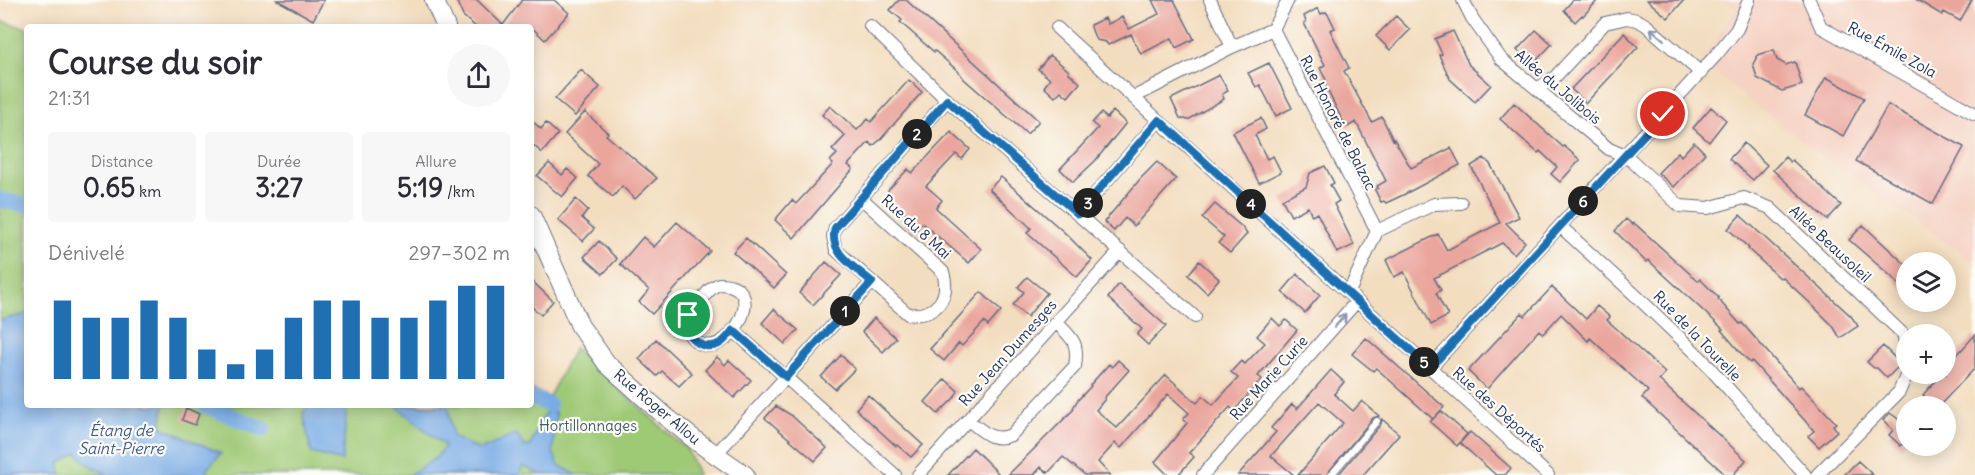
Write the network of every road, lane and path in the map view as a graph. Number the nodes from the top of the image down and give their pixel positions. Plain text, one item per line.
1 (434, 0) edge
2 (1210, 0) edge
3 (1288, 0) edge
4 (1463, 0) edge
5 (1749, 0) edge
6 (1809, 0) edge
7 (445, 24) edge
8 (870, 26) dead end
9 (1057, 28) dead end
10 (1273, 29) junction
11 (1232, 47) junction
12 (1701, 73) junction
13 (1537, 89) junction
14 (1134, 97) junction
15 (947, 100) junction
16 (1975, 114) edge
17 (1159, 120) junction
18 (1625, 156) junction
19 (861, 198) junction
20 (1461, 203) dead end
21 (1078, 214) junction
22 (534, 222) edge
23 (1560, 226) junction
24 (1377, 231) junction
25 (1120, 251) junction
26 (872, 282) junction
27 (1353, 297) junction
28 (1195, 317) dead end
29 (1056, 322) junction
30 (1896, 327) edge
31 (733, 330) junction
32 (1430, 368) junction
33 (786, 377) junction
34 (1903, 384) edge
35 (968, 420) junction
36 (1377, 421) dead end
37 (716, 454) junction
38 (745, 475) edge
39 (895, 475) edge
40 (918, 475) edge
41 (1203, 475) edge
42 (1331, 475) edge
43 (1548, 475) edge
44 (1805, 475) edge
45 (1817, 475) edge

1 - 7 street
2 - 11 street
3 - 10 street
4 - 13 street, Allée du Jolibois
5 - 12 street
6 - 16 street, Rue Émile Zola
8 - 15 street
9 - 14 street, Rue des Déportés
10 - 11 street
10 - 24 street, Rue Honoré de Balzac
11 - 14 street
12 -> 13 street
12 - 18 street
13 - 18 street, Allée du Jolibois
14 - 17 street, Rue des Déportés
15 - 19 street, Rue du 8 Mai
15 - 21 street
17 - 21 street
17 - 27 street, Rue des Déportés
18 - 23 street
18 - 30 street, Allée Beausoleil
19 - 26 street, Rue du 8 Mai
19 - 26 street, Rue du 8 Mai
20 - 24 street
21 - 25 street
22 - 37 street, Rue Roger Allou
23 - 32 street
23 - 44 street, Rue de la Tourelle
24 - 27 street
25 - 28 street
25 - 29 street, Rue Jean Dumesges
26 - 33 street
27 - 32 street, Rue des Déportés
41 -> 27 street, Rue Marie Curie
29 - 35 street, Rue Jean Dumesges
29 - 35 street
31 - 31 street
31 - 33 street
32 - 43 street, Rue des Déportés
33 - 37 street
33 - 39 street
34 - 45 street
35 - 40 street, Rue Jean Dumesges
36 - 42 lane
37 - 38 street, Rue Roger Allou

